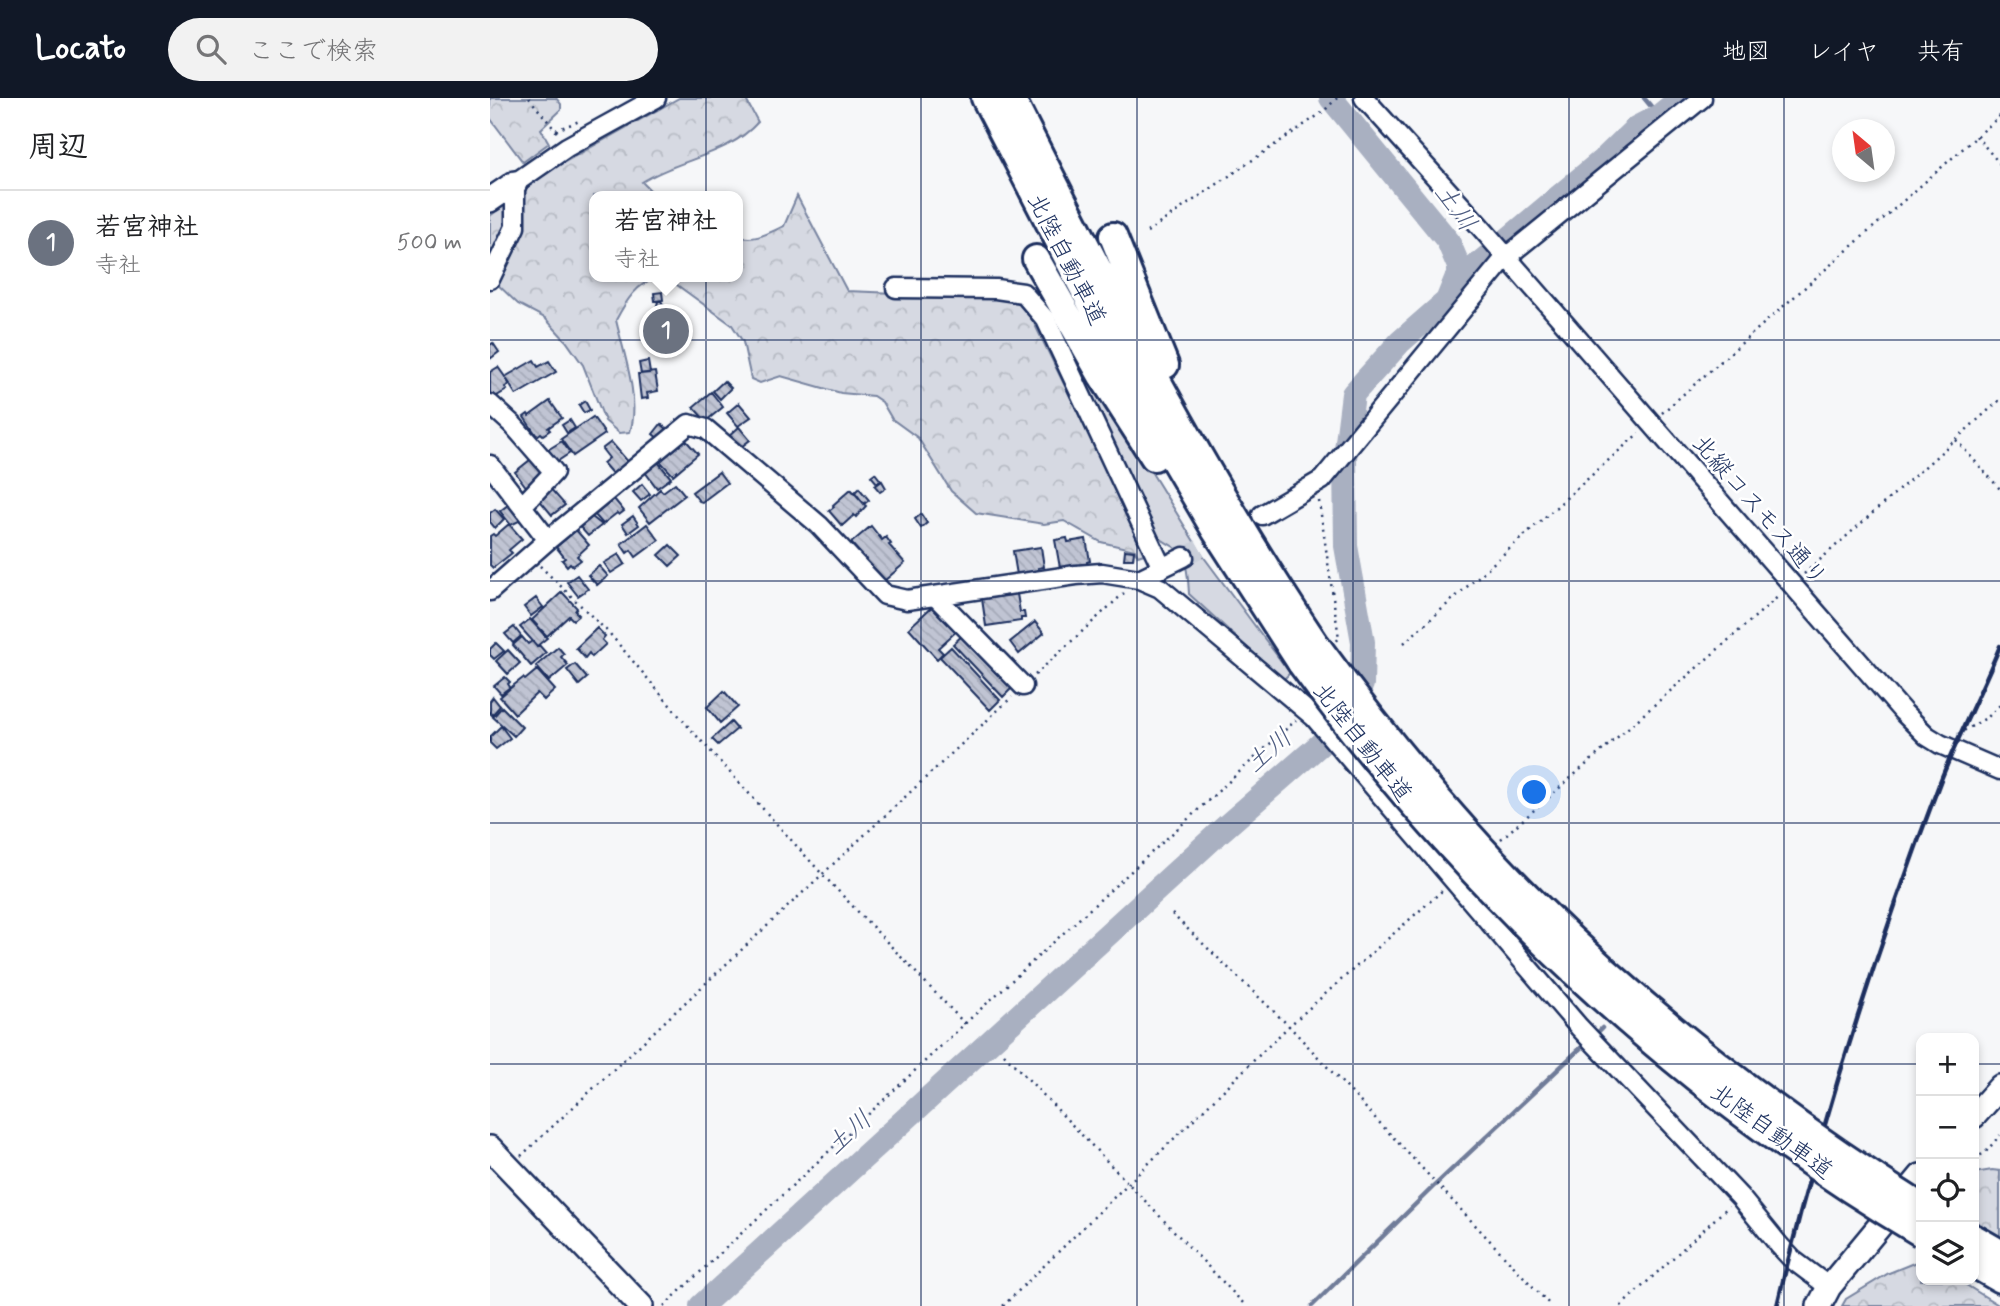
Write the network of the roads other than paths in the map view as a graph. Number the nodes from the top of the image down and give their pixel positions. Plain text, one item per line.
1 (656, 98) edge
2 (985, 98) edge
3 (1011, 98) edge
4 (1364, 98) edge
5 (1702, 98) edge
6 (515, 183) junction
7 (490, 200) edge
8 (1113, 236) dead end
9 (1504, 256) junction
10 (1036, 260) dead end
11 (490, 279) edge
12 (896, 288) dead end
13 (490, 404) edge
14 (490, 465) edge
15 (522, 506) junction
16 (1262, 515) dead end
17 (548, 540) junction
18 (1184, 557) tunnel mouth
19 (1162, 568) junction
20 (1139, 579) junction
21 (490, 591) edge
22 (934, 596) junction
23 (1276, 606) junction
24 (1316, 652) junction
25 (1023, 686) road end
26 (2000, 770) edge
27 (2000, 1087) edge
28 (1979, 1110) edge
29 (490, 1148) edge
30 (1916, 1182) edge
31 (1916, 1205) edge
32 (1916, 1230) edge
33 (1824, 1297) edge
34 (641, 1306) edge

1 - 6 street
2 - 23 highway, 北陸自動車道
3 - 23 highway, 北陸自動車道
4 - 9 street, 北縦コスモス通り
5 - 9 street
6 - 7 main road
6 - 11 street
8 - 23 highway
9 - 16 street
9 - 26 street, 北縦コスモス通り
10 - 23 highway
12 - 19 street
13 - 15 street
14 - 15 street
15 - 17 street
17 - 21 street
17 - 22 street
18 - 19 street
19 - 20 street
20 - 22 street
20 - 33 street
22 - 25 street
23 - 24 highway, 北陸自動車道
24 - 31 highway, 北陸自動車道, bridge
24 - 32 highway, 北陸自動車道, bridge
27 - 28 main road
29 - 34 main road
30 - 33 main road

